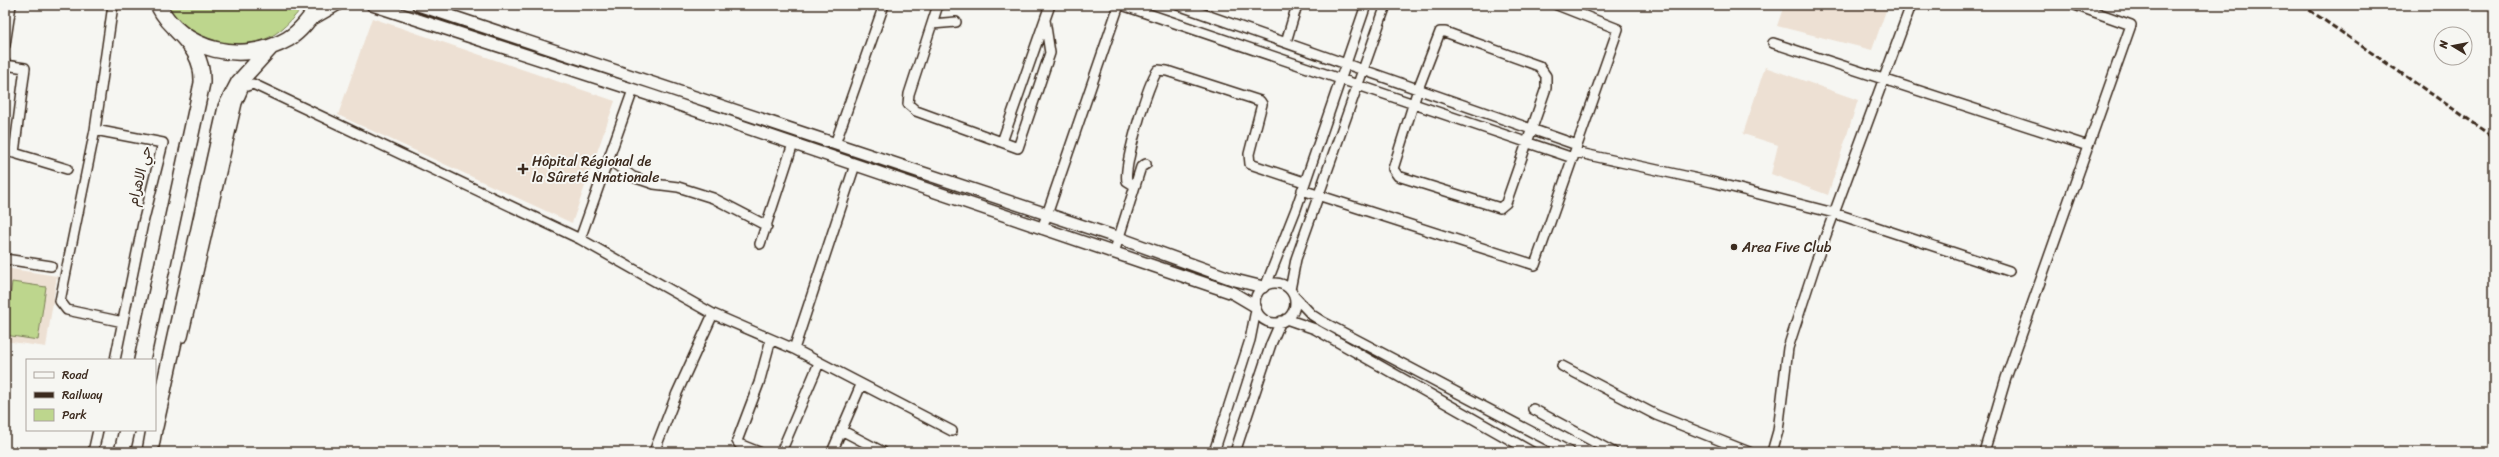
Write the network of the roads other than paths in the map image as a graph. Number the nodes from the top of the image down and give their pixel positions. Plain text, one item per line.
1 (11, 5) edge
2 (113, 5) edge
3 (158, 5) edge
4 (319, 5) edge
5 (337, 5) edge
6 (372, 5) edge
7 (418, 5) edge
8 (884, 5) edge
9 (938, 5) edge
10 (1050, 5) edge
11 (1118, 5) edge
12 (1122, 5) edge
13 (1178, 5) edge
14 (1297, 5) edge
15 (1366, 5) edge
16 (1386, 5) edge
17 (1557, 5) edge
18 (1911, 5) edge
19 (2075, 5) edge
20 (1045, 20) junction
21 (956, 22) dead end
22 (932, 24) junction
23 (304, 25) junction
24 (176, 30) junction
25 (1286, 42) junction
26 (1773, 43) dead end
27 (5, 45) edge
28 (271, 47) junction
29 (554, 51) junction
30 (551, 63) junction
31 (1346, 63) junction
32 (5, 65) edge
33 (1364, 69) junction
34 (1885, 78) junction
35 (1340, 79) junction
36 (656, 85) junction
37 (1358, 86) junction
38 (1418, 88) junction
39 (633, 90) junction
40 (653, 96) junction
41 (1413, 104) junction
42 (1532, 129) junction
43 (95, 130) junction
44 (1002, 142) junction
45 (1527, 142) junction
46 (793, 144) junction
47 (836, 144) junction
48 (2088, 146) junction
49 (1575, 151) junction
50 (10, 152) edge
51 (608, 159) junction
52 (1146, 164) dead end
53 (855, 165) junction
54 (67, 169) dead end
55 (1135, 186) junction
56 (1303, 186) junction
57 (1320, 196) junction
58 (1834, 213) junction
59 (1046, 215) junction
60 (767, 226) junction
61 (1042, 229) junction
62 (1119, 238) junction
63 (580, 240) junction
64 (760, 244) dead end
65 (1114, 253) junction
66 (5, 259) edge
67 (51, 266) dead end
68 (2009, 271) dead end
69 (1264, 286) junction
70 (1292, 294) junction
71 (1256, 308) junction
72 (713, 314) junction
73 (1284, 320) junction
74 (123, 322) junction
75 (771, 339) junction
76 (794, 349) junction
77 (115, 359) edge
78 (142, 359) edge
79 (820, 363) junction
80 (1562, 366) dead end
81 (861, 385) junction
82 (1533, 409) dead end
83 (156, 422) edge
84 (841, 430) junction
85 (98, 431) edge
86 (127, 431) edge
87 (154, 431) edge
88 (952, 431) dead end
89 (93, 452) edge
90 (122, 452) edge
91 (150, 452) edge
92 (156, 452) edge
93 (654, 452) edge
94 (759, 452) edge
95 (781, 452) edge
96 (832, 452) edge
97 (883, 452) edge
98 (1214, 452) edge
99 (1235, 452) edge
100 (1532, 452) edge
101 (1570, 452) edge
102 (1613, 452) edge
103 (1749, 452) edge
104 (1772, 452) edge
105 (1984, 452) edge

1 - 27 street
2 - 43 street
3 - 24 main road
4 - 23 main road
5 - 23 street
6 - 30 street
7 - 29 street
8 - 47 street
9 - 22 street
10 - 20 street
11 - 59 street
12 - 35 street
13 - 25 street
14 - 25 street
15 - 31 street
16 - 33 street
17 - 49 street
18 - 34 street
19 - 48 street
20 - 44 street
20 - 44 street
21 - 22 street
22 - 44 street
23 - 28 main road
24 - 28 main road
24 - 78 main road
25 - 31 street
26 - 34 street
28 - 83 main road
29 - 30 street
29 - 36 street
30 - 39 street
31 - 33 street
31 - 35 street
32 - 50 street
33 - 37 street
33 - 38 street
34 - 48 street
34 - 58 street
35 - 37 street
35 - 56 street
36 - 40 street
36 - 47 street
37 - 41 street
37 - 57 street
38 - 41 street
38 - 42 street
38 - 42 street
39 - 40 street
39 - 51 street
40 - 46 street
41 - 45 street
41 - 45 street
42 - 45 street
42 - 49 street
43 - 74 street
43 - 74 street, حي الاهرام
45 - 49 street
46 - 53 street
46 - 60 street
47 - 59 street
48 - 105 street
49 - 57 street
49 - 58 street
50 - 54 street
51 - 60 street
51 - 63 street
52 - 55 street
53 - 61 street
53 - 76 street
55 - 56 street
55 - 62 street
56 - 57 street
56 - 69 street
57 - 70 street
58 - 68 street
58 - 104 street
59 - 61 street
59 - 62 street
60 - 64 street
61 - 65 street
62 - 65 street
62 - 69 street
63 - 72 street
63 - 92 street
65 - 71 street
66 - 67 street
69 - 70 street
69 - 71 street
70 - 73 street
70 - 101 street
71 - 73 street
71 - 98 street
72 - 75 street
72 - 93 street
73 - 99 street
73 - 100 street
74 - 77 street, حي الاهرام
75 - 76 street
75 - 94 street
76 - 79 street
79 - 81 street
79 - 95 street
80 - 103 street
81 - 84 street
81 - 88 street
82 - 102 street
84 - 96 street
84 - 97 street
85 - 89 street
86 - 90 main road
87 - 91 main road

